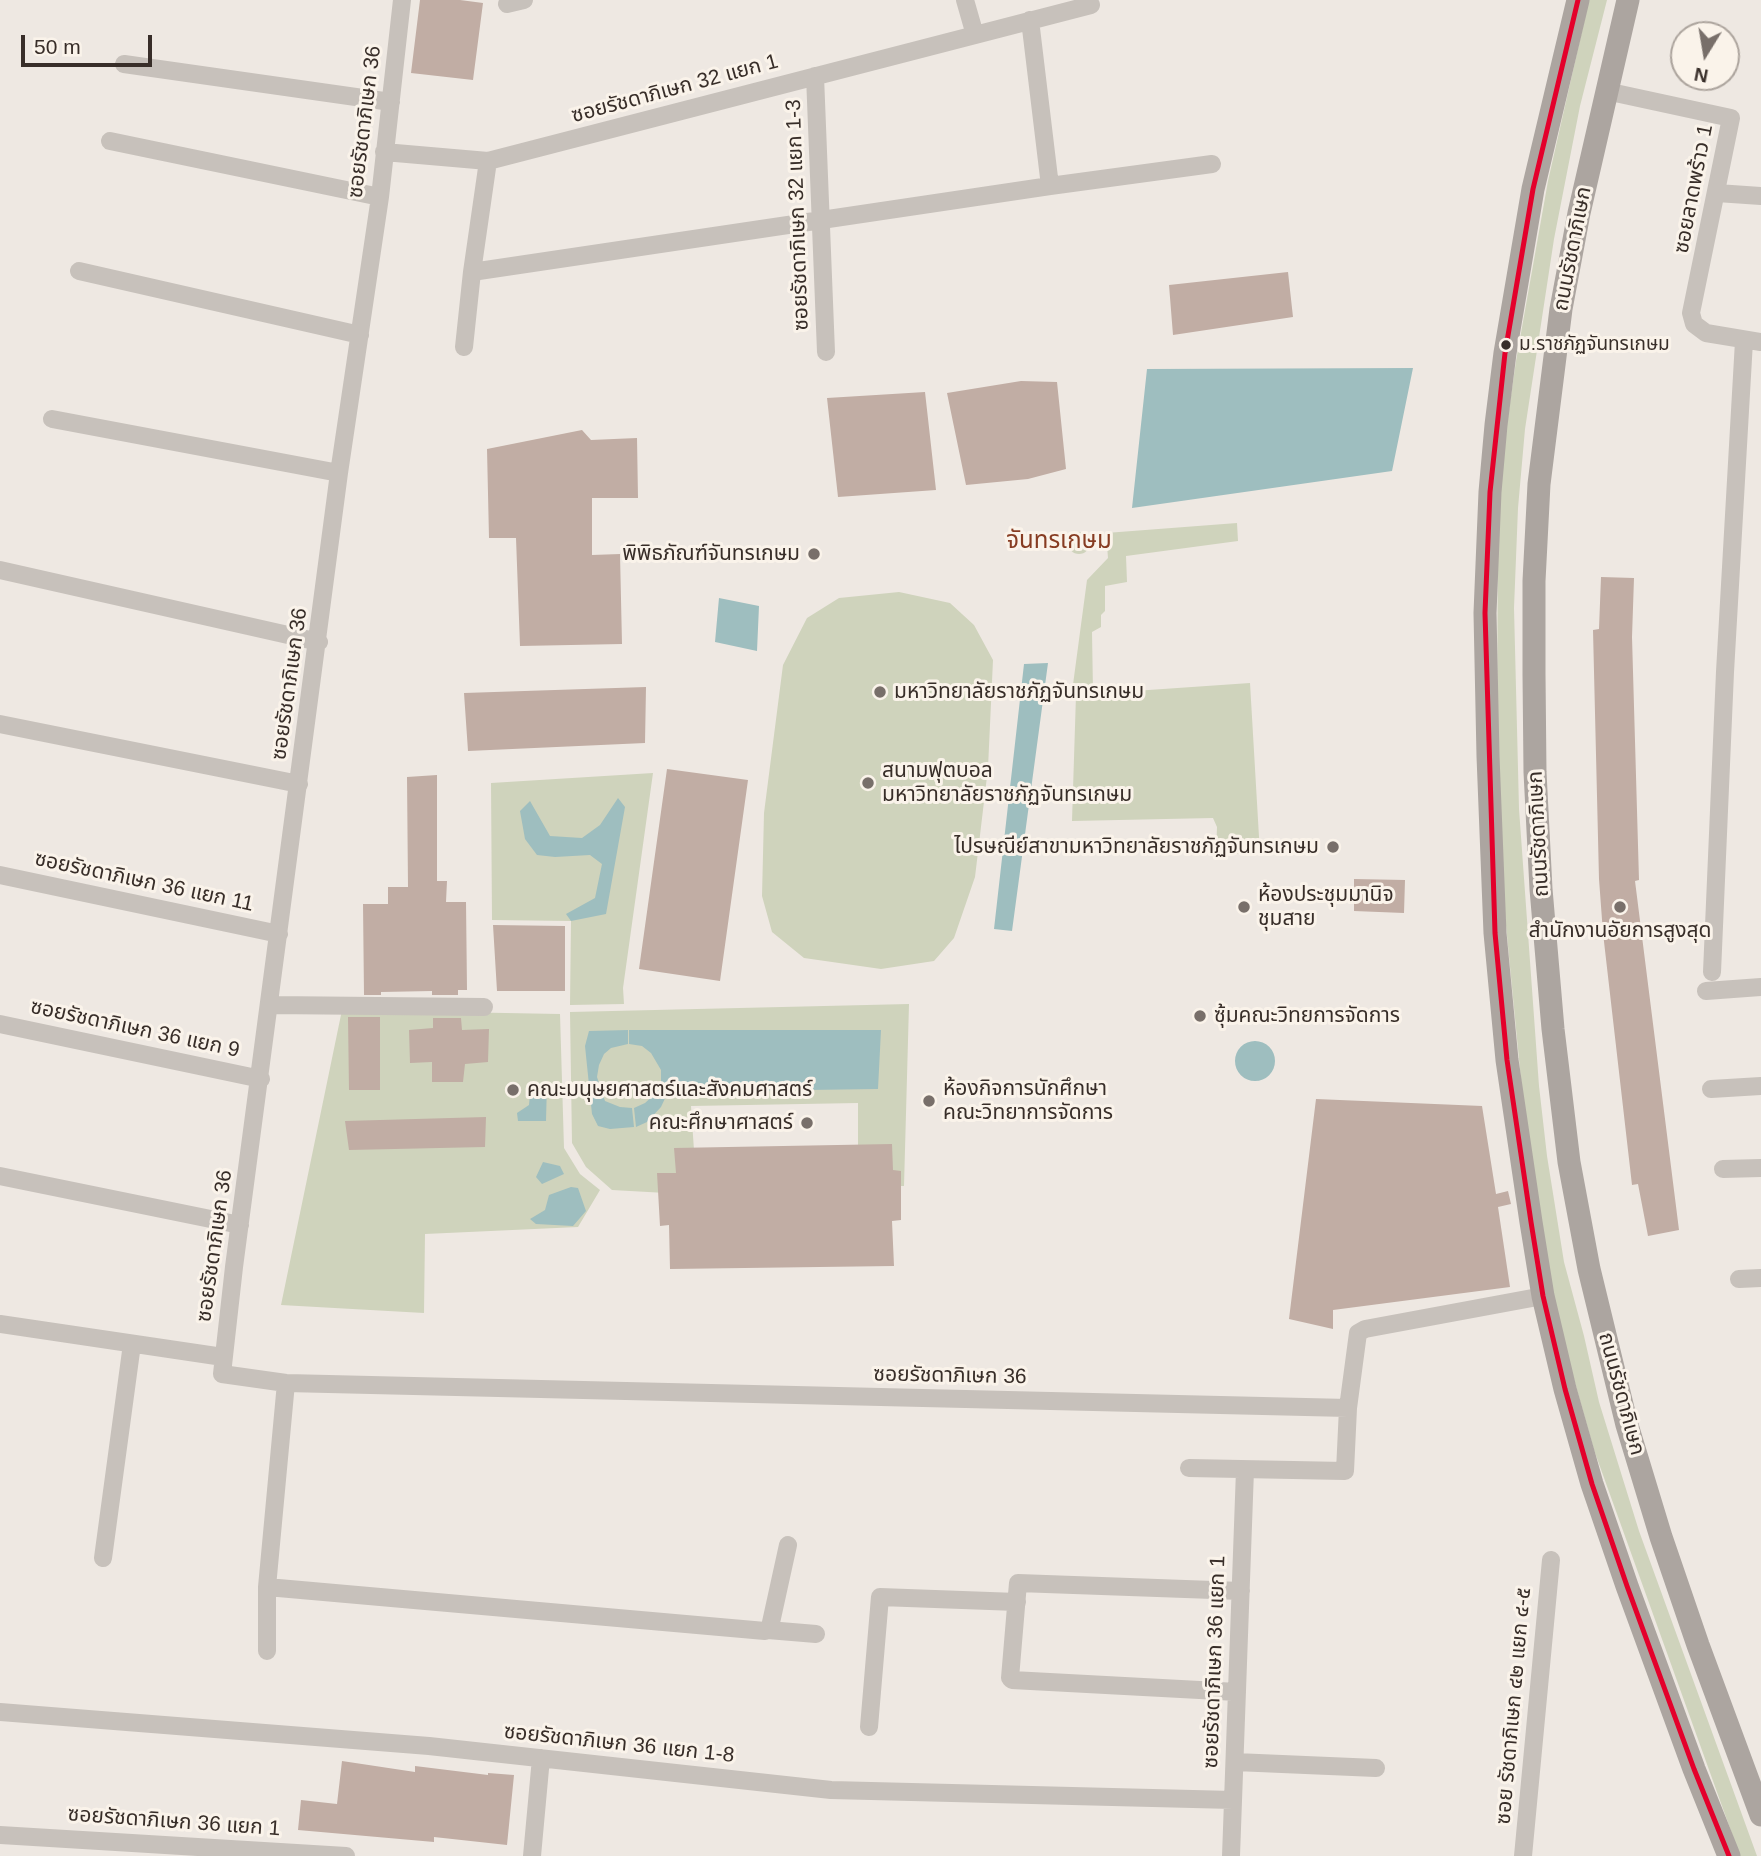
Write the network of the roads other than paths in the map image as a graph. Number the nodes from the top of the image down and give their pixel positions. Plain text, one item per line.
1 (402, 0) edge
2 (965, 0) edge
3 (1578, 0) edge
4 (1628, 0) edge
5 (1091, 5) dead end
6 (1030, 20) junction
7 (975, 35) junction
8 (124, 64) dead end
9 (815, 76) junction
10 (1606, 91) junction
11 (391, 102) junction
12 (110, 141) dead end
13 (384, 152) junction
14 (488, 161) junction
15 (1212, 164) dead end
16 (1050, 186) junction
17 (1717, 193) junction
18 (1761, 196) edge
19 (380, 197) junction
20 (822, 221) junction
21 (79, 271) dead end
22 (472, 272) junction
23 (360, 335) junction
24 (1752, 341) edge
25 (464, 347) dead end
26 (826, 352) dead end
27 (52, 419) dead end
28 (339, 473) junction
29 (0, 570) edge
30 (318, 642) junction
31 (0, 724) edge
32 (299, 784) junction
33 (0, 875) edge
34 (279, 934) junction
35 (1712, 972) dead end
36 (1761, 987) edge
37 (1706, 991) dead end
38 (270, 1005) junction
39 (484, 1007) dead end
40 (0, 1024) edge
41 (261, 1079) junction
42 (1761, 1086) edge
43 (1711, 1089) dead end
44 (1761, 1168) edge
45 (1723, 1169) dead end
46 (0, 1176) edge
47 (240, 1225) junction
48 (1761, 1278) edge
49 (1739, 1279) dead end
50 (1543, 1296) junction
51 (0, 1324) edge
52 (132, 1344) junction
53 (223, 1365) junction
54 (286, 1383) junction
55 (1348, 1408) junction
56 (1189, 1468) dead end
57 (1245, 1470) junction
58 (788, 1545) dead end
59 (103, 1558) dead end
60 (1551, 1560) dead end
61 (267, 1587) junction
62 (1241, 1591) junction
63 (1017, 1602) junction
64 (768, 1630) junction
65 (816, 1634) dead end
66 (267, 1651) dead end
67 (1237, 1692) junction
68 (0, 1712) edge
69 (869, 1727) dead end
70 (541, 1758) junction
71 (1235, 1762) junction
72 (1376, 1768) dead end
73 (1233, 1800) junction
74 (1761, 1815) edge
75 (0, 1835) edge
76 (180, 1851) edge
77 (346, 1856) edge
78 (532, 1856) edge
79 (1231, 1856) edge
80 (1523, 1856) edge
81 (1728, 1856) edge

1 - 11 street, ซอยรัชดาภิเษก 36
2 - 7 street
3 - 50 main road
4 - 10 main road, ถนนรัชดาภิเษก
5 - 6 street, ซอยรัชดาภิเษก 32 แยก 1
6 - 7 street, ซอยรัชดาภิเษก 32 แยก 1
6 - 16 street
7 - 9 street, ซอยรัชดาภิเษก 32 แยก 1
8 - 11 street
9 - 14 street, ซอยรัชดาภิเษก 32 แยก 1
9 - 20 street, ซอยรัชดาภิเษก 32 แยก 1-3
10 - 17 street, ซอยลาดพร้าว 1
10 - 74 main road, ถนนรัชดาภิเษก
11 - 13 street, ซอยรัชดาภิเษก 36
12 - 19 street
13 - 14 street, ซอยรัชดาภิเษก 32 แยก 1
13 - 19 street, ซอยรัชดาภิเษก 36
14 - 22 street
15 - 16 street
16 - 20 street
17 - 18 street
17 - 24 street, ซอยลาดพร้าว 1
19 - 23 street, ซอยรัชดาภิเษก 36
20 - 22 street
20 - 26 street, ซอยรัชดาภิเษก 32 แยก 1-3
21 - 23 street
22 - 25 street
23 - 28 street, ซอยรัชดาภิเษก 36
24 - 35 street
27 - 28 street
28 - 30 street, ซอยรัชดาภิเษก 36
29 - 30 street
30 - 32 street, ซอยรัชดาภิเษก 36
31 - 32 street
32 - 34 street, ซอยรัชดาภิเษก 36
33 - 34 street, ซอยรัชดาภิเษก 36 แยก 11
34 - 38 street, ซอยรัชดาภิเษก 36
36 - 37 street
38 - 39 street
38 - 41 street, ซอยรัชดาภิเษก 36
40 - 41 street, ซอยรัชดาภิเษก 36 แยก 9
41 - 47 street, ซอยรัชดาภิเษก 36
42 - 43 street
44 - 45 street
46 - 47 street
47 - 53 street, ซอยรัชดาภิเษก 36
48 - 49 street
50 - 55 street
50 - 81 main road
51 - 52 street, ซอยรัชดาภิเษก 36
52 - 53 street, ซอยรัชดาภิเษก 36
52 - 59 street
53 - 54 street, ซอยรัชดาภิเษก 36
54 - 55 street, ซอยรัชดาภิเษก 36
54 - 61 street
55 - 57 street
56 - 57 street
57 - 62 street, ซอยรัชดาภิเษก 36 แยก 1
58 - 64 street
60 - 80 street, ซอย รัชดาภิเษก ๔๒ แยก ๔-๕
61 - 64 street
61 - 66 street
62 - 63 street
62 - 67 street, ซอยรัชดาภิเษก 36 แยก 1
63 - 67 street
63 - 69 street
64 - 65 street
67 - 71 street, ซอยรัชดาภิเษก 36 แยก 1
68 - 70 street, ซอยรัชดาภิเษก 36 แยก 1-8
70 - 73 street, ซอยรัชดาภิเษก 36 แยก 1-8
70 - 78 street
71 - 72 street
71 - 73 street, ซอยรัชดาภิเษก 36 แยก 1
73 - 79 street, ซอยรัชดาภิเษก 36 แยก 1
75 - 76 street, ซอยรัชดาภิเษก 36 แยก 1
76 - 77 street, ซอยรัชดาภิเษก 36 แยก 1

